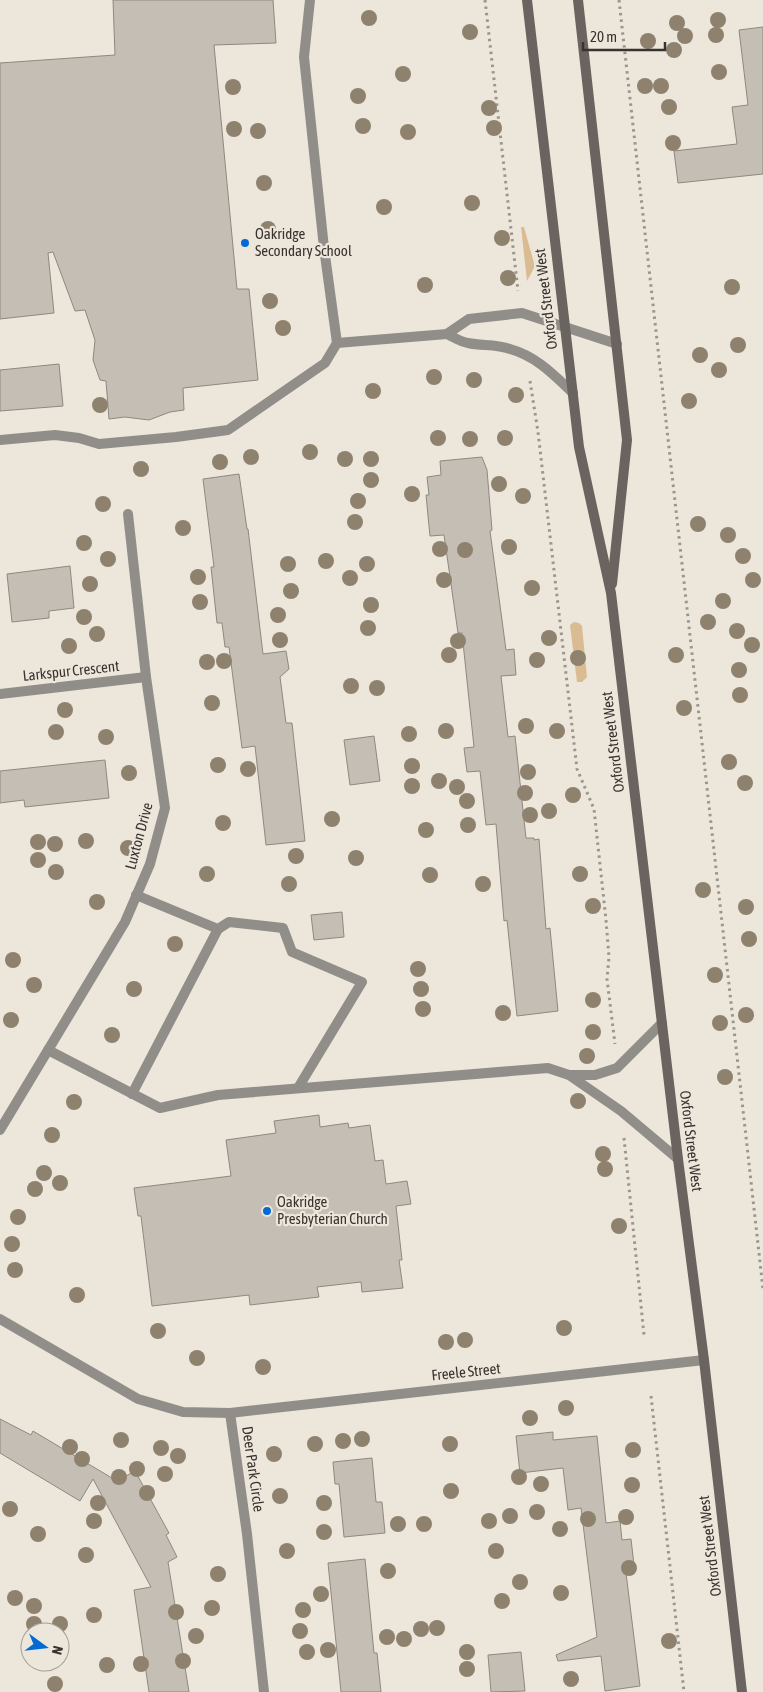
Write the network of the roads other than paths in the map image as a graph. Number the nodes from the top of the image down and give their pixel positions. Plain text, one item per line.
1 (310, 0) edge
2 (526, 0) edge
3 (578, 0) edge
4 (565, 328) junction
5 (446, 334) junction
6 (337, 343) junction
7 (617, 344) junction
8 (573, 393) junction
9 (0, 440) edge
10 (128, 514) dead end
11 (611, 593) junction
12 (146, 677) junction
13 (0, 694) edge
14 (136, 895) junction
15 (218, 929) junction
16 (662, 1023) junction
17 (48, 1050) junction
18 (569, 1075) junction
19 (298, 1088) junction
20 (132, 1094) junction
21 (0, 1130) edge
22 (678, 1159) junction
23 (0, 1319) edge
24 (704, 1360) junction
25 (230, 1413) junction
26 (264, 1692) edge
27 (742, 1692) edge

1 - 6 street
2 - 4 main road, Oxford Street West
3 - 7 main road, Oxford Street West
4 - 5 street
4 - 7 street
4 - 8 main road, Oxford Street West
5 - 6 street
5 - 8 street
6 - 9 street
7 - 11 main road, Oxford Street West
8 - 11 main road, Oxford Street West
10 - 12 street, Luxton Drive
11 - 16 main road, Oxford Street West
12 - 13 street, Larkspur Crescent
12 - 14 street, Luxton Drive
14 - 15 street
14 - 17 street, Luxton Drive
15 - 19 street
15 - 20 street
16 - 18 street
16 - 22 main road, Oxford Street West
17 - 20 street
17 - 21 street, Luxton Drive
18 - 19 street
18 - 22 street
19 - 20 street
22 - 24 main road, Oxford Street West
23 - 25 street, Deer Park Circle
24 - 25 street, Freele Street
24 - 27 main road, Oxford Street West
25 - 26 street, Deer Park Circle

